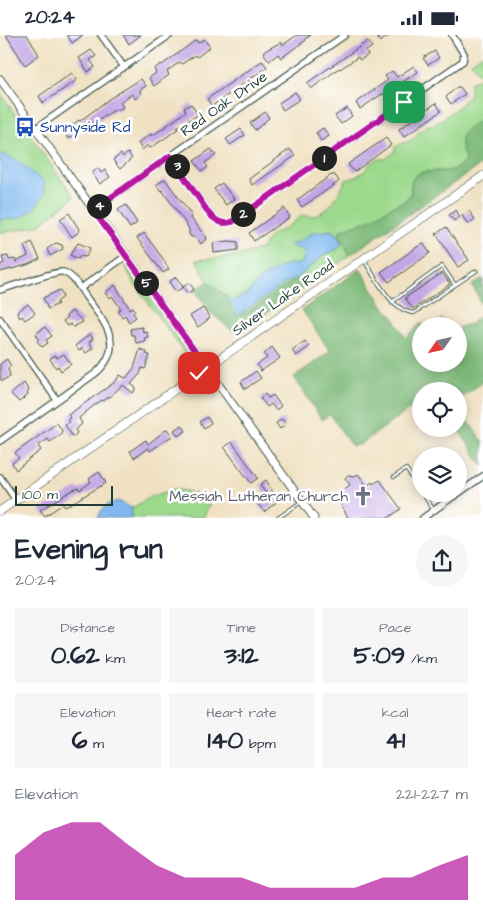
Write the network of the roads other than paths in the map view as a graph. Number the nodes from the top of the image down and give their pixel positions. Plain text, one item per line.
1 (101, 35) edge
2 (170, 35) edge
3 (345, 35) edge
4 (452, 35) edge
5 (124, 67) junction
6 (0, 80) edge
7 (35, 129) junction
8 (170, 156) junction
9 (483, 176) edge
10 (93, 210) junction
11 (126, 256) junction
12 (363, 259) junction
13 (476, 271) dead end
14 (455, 285) junction
15 (81, 288) junction
16 (0, 290) edge
17 (392, 302) junction
18 (0, 319) edge
19 (207, 368) junction
20 (57, 401) junction
21 (0, 441) edge
22 (483, 476) edge
23 (0, 477) edge
24 (394, 477) dead end
25 (412, 478) edge
26 (467, 487) edge
27 (16, 500) junction
28 (302, 502) junction
29 (428, 502) edge
30 (445, 502) edge
31 (434, 510) junction
32 (0, 511) edge
33 (278, 518) edge
34 (314, 518) edge
35 (423, 518) edge

1 - 5 street
2 - 5 street
3 - 8 street, Red Oak Drive
4 - 8 street
5 - 7 street
6 - 7 street
7 - 10 street
8 - 10 street, Red Oak Drive
9 - 12 main road, Silver Lake Road
10 - 11 street
11 - 15 street
11 - 19 street
12 - 17 lane
12 - 19 main road, Silver Lake Road
13 - 14 lane
14 - 17 lane
14 - 17 lane
15 - 16 street
15 - 20 street
18 - 20 street
19 - 27 main road, Silver Lake Road
19 - 28 street
20 - 21 street
22 - 26 street
23 - 27 street
24 - 25 lane
27 - 32 main road, Silver Lake Road
28 - 33 lane
28 - 34 street
29 - 31 lane
30 - 31 street
31 - 35 street

